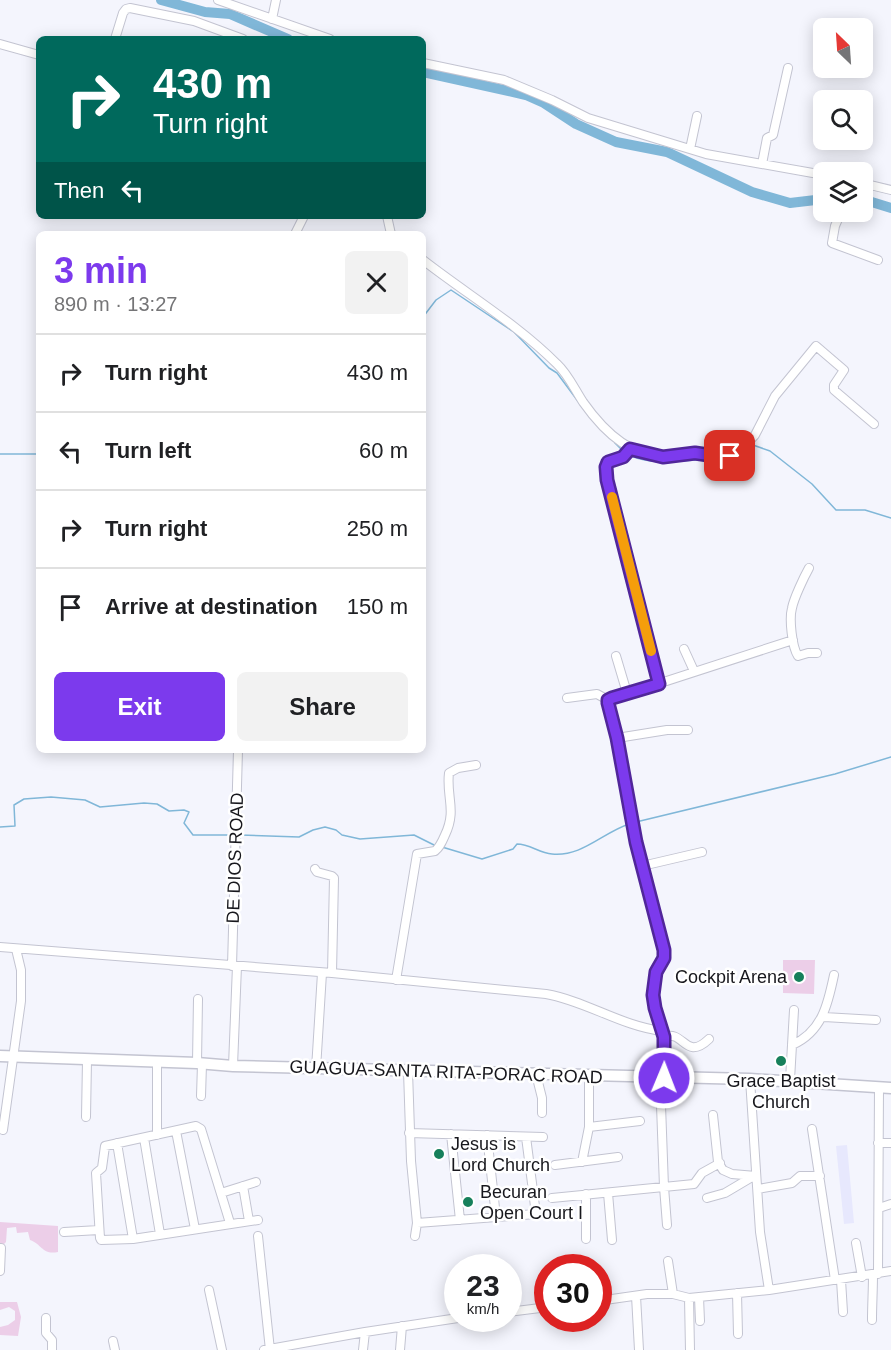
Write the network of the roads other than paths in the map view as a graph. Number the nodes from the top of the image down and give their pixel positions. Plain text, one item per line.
1 (222, 0) edge
2 (276, 0) edge
3 (272, 19) junction
4 (115, 36) edge
5 (235, 36) edge
6 (321, 36) edge
7 (0, 44) edge
8 (36, 54) edge
9 (426, 64) edge
10 (788, 68) dead end
11 (698, 116) dead end
12 (690, 149) junction
13 (762, 164) junction
14 (813, 173) edge
15 (873, 186) edge
16 (891, 190) edge
17 (837, 222) edge
18 (878, 260) dead end
19 (426, 262) edge
20 (874, 424) dead end
21 (627, 452) junction
22 (809, 568) dead end
23 (793, 640) junction
24 (684, 649) dead end
25 (817, 653) dead end
26 (616, 656) dead end
27 (694, 671) junction
28 (659, 684) junction
29 (627, 693) junction
30 (567, 698) dead end
31 (608, 700) junction
32 (688, 730) dead end
33 (617, 738) junction
34 (238, 753) edge
35 (476, 765) dead end
36 (702, 852) dead end
37 (642, 866) junction
38 (315, 869) dead end
39 (0, 947) edge
40 (16, 949) junction
41 (234, 966) junction
42 (322, 973) junction
43 (332, 973) junction
44 (834, 975) dead end
45 (396, 980) junction
46 (198, 999) dead end
47 (795, 1010) dead end
48 (824, 1017) junction
49 (876, 1020) dead end
50 (663, 1034) junction
51 (709, 1040) dead end
52 (792, 1045) junction
53 (0, 1056) edge
54 (13, 1056) junction
55 (87, 1060) junction
56 (157, 1063) junction
57 (199, 1064) junction
58 (232, 1066) junction
59 (316, 1069) junction
60 (408, 1071) junction
61 (536, 1074) junction
62 (588, 1076) junction
63 (662, 1078) junction
64 (750, 1079) junction
65 (790, 1080) junction
66 (879, 1088) junction
67 (891, 1088) edge
68 (201, 1096) dead end
69 (542, 1113) dead end
70 (713, 1116) dead end
71 (86, 1117) dead end
72 (640, 1121) dead end
73 (589, 1127) junction
74 (812, 1129) dead end
75 (3, 1130) dead end
76 (176, 1131) junction
77 (409, 1133) junction
78 (451, 1134) junction
79 (157, 1135) junction
80 (487, 1135) junction
81 (526, 1137) junction
82 (543, 1137) dead end
83 (144, 1138) junction
84 (117, 1143) junction
85 (878, 1143) junction
86 (891, 1143) edge
87 (618, 1157) dead end
88 (582, 1162) junction
89 (720, 1163) junction
90 (555, 1165) dead end
91 (754, 1176) junction
92 (820, 1176) junction
93 (256, 1182) dead end
94 (243, 1186) junction
95 (663, 1187) junction
96 (758, 1189) junction
97 (221, 1192) junction
98 (608, 1193) junction
99 (586, 1194) junction
100 (552, 1198) dead end
101 (707, 1198) dead end
102 (891, 1204) edge
103 (879, 1208) junction
104 (496, 1217) junction
105 (460, 1220) junction
106 (230, 1223) junction
107 (417, 1223) junction
108 (667, 1225) dead end
109 (195, 1229) junction
110 (99, 1230) junction
111 (64, 1232) dead end
112 (160, 1234) junction
113 (258, 1236) dead end
114 (415, 1236) dead end
115 (133, 1239) junction
116 (586, 1239) dead end
117 (612, 1240) dead end
118 (856, 1243) dead end
119 (1, 1248) edge
120 (668, 1261) dead end
121 (0, 1271) edge
122 (891, 1271) edge
123 (875, 1275) junction
124 (862, 1277) junction
125 (838, 1280) junction
126 (209, 1290) dead end
127 (769, 1290) junction
128 (736, 1293) junction
129 (673, 1294) junction
130 (636, 1296) junction
131 (699, 1297) junction
132 (689, 1298) junction
133 (612, 1299) edge
134 (843, 1312) dead end
135 (46, 1318) dead end
136 (444, 1320) edge
137 (872, 1320) dead end
138 (700, 1321) dead end
139 (402, 1326) junction
140 (365, 1332) junction
141 (738, 1334) dead end
142 (326, 1339) junction
143 (52, 1350) edge
144 (222, 1350) edge
145 (268, 1350) edge
146 (326, 1350) edge
147 (363, 1350) edge
148 (400, 1350) edge
149 (639, 1350) edge
150 (690, 1350) edge

1 - 3 street
2 - 3 street
3 - 6 street
4 - 5 street
7 - 8 street
9 - 12 street
10 - 13 street
11 - 12 street
12 - 13 street
13 - 14 street
15 - 16 street
17 - 18 street
19 - 21 street
20 - 21 street
21 - 28 street
22 - 23 street
23 - 25 street
23 - 27 street
24 - 27 street
26 - 29 street
27 - 28 street
28 - 29 street
29 - 31 street
30 - 31 street
31 - 33 street
32 - 33 street
33 - 37 street
34 - 41 street, DE DIOS ROAD
35 - 45 street
36 - 37 street
37 - 50 street
38 - 43 street
39 - 40 street
40 - 41 street
40 - 54 street
41 - 42 street
41 - 58 street, DE DIOS ROAD
42 - 43 street
42 - 59 street
43 - 45 street
44 - 48 street
45 - 50 street
46 - 57 street
47 - 52 street
48 - 49 street
48 - 52 street
50 - 51 street
50 - 63 street
52 - 65 street
53 - 54 main road, GUAGUA-SANTA RITA-PORAC ROAD
54 - 55 main road, GUAGUA-SANTA RITA-PORAC ROAD
54 - 75 street
55 - 56 main road, GUAGUA-SANTA RITA-PORAC ROAD
55 - 71 street
56 - 57 main road, GUAGUA-SANTA RITA-PORAC ROAD
56 - 79 street
57 - 58 main road, GUAGUA-SANTA RITA-PORAC ROAD
57 - 68 street
58 - 59 main road, GUAGUA-SANTA RITA-PORAC ROAD
59 - 60 main road, GUAGUA-SANTA RITA-PORAC ROAD
60 - 61 main road, GUAGUA-SANTA RITA-PORAC ROAD
60 - 77 street
61 - 62 main road, GUAGUA-SANTA RITA-PORAC ROAD
61 - 69 street
62 - 63 main road, GUAGUA-SANTA RITA-PORAC ROAD
62 - 73 street
63 - 64 main road, GUAGUA-SANTA RITA-PORAC ROAD
63 - 95 street
64 - 65 main road, GUAGUA-SANTA RITA-PORAC ROAD
64 - 91 street
65 - 66 main road, GUAGUA-SANTA RITA-PORAC ROAD
66 - 67 main road, GUAGUA-SANTA RITA-PORAC ROAD
66 - 85 street
70 - 89 street
72 - 73 street
73 - 88 street
74 - 92 street
76 - 79 street
76 - 97 street
76 - 109 street
77 - 78 street
77 - 107 street
78 - 80 street
78 - 105 street
79 - 83 street
80 - 81 street
80 - 104 street
81 - 82 street
81 - 104 street
83 - 84 street
83 - 112 street
84 - 110 street
84 - 115 street
85 - 86 street
85 - 103 street
87 - 88 street
88 - 90 street
89 - 91 street
89 - 95 street
91 - 96 street
91 - 101 street
92 - 96 street
92 - 125 street
93 - 94 street
94 - 97 street
94 - 106 street
95 - 98 street
95 - 108 street
96 - 127 street
97 - 106 street
98 - 99 street
98 - 117 street
99 - 100 street
99 - 116 street
102 - 103 street
103 - 123 street
104 - 105 street
105 - 107 street
106 - 109 street
107 - 114 street
109 - 112 street
110 - 111 street
110 - 115 street
112 - 115 street
113 - 145 street
118 - 124 street
119 - 121 street
120 - 129 street
122 - 123 street
123 - 124 street
123 - 137 street
124 - 125 street
125 - 127 street
125 - 134 street
126 - 144 street
127 - 128 street
128 - 131 street
128 - 141 street
129 - 130 street
129 - 132 street
130 - 133 street
130 - 149 street
131 - 132 street
131 - 138 street
132 - 150 street
135 - 143 street
136 - 139 street
139 - 140 street
139 - 148 street
140 - 142 street
140 - 147 street
142 - 145 street
142 - 146 street

